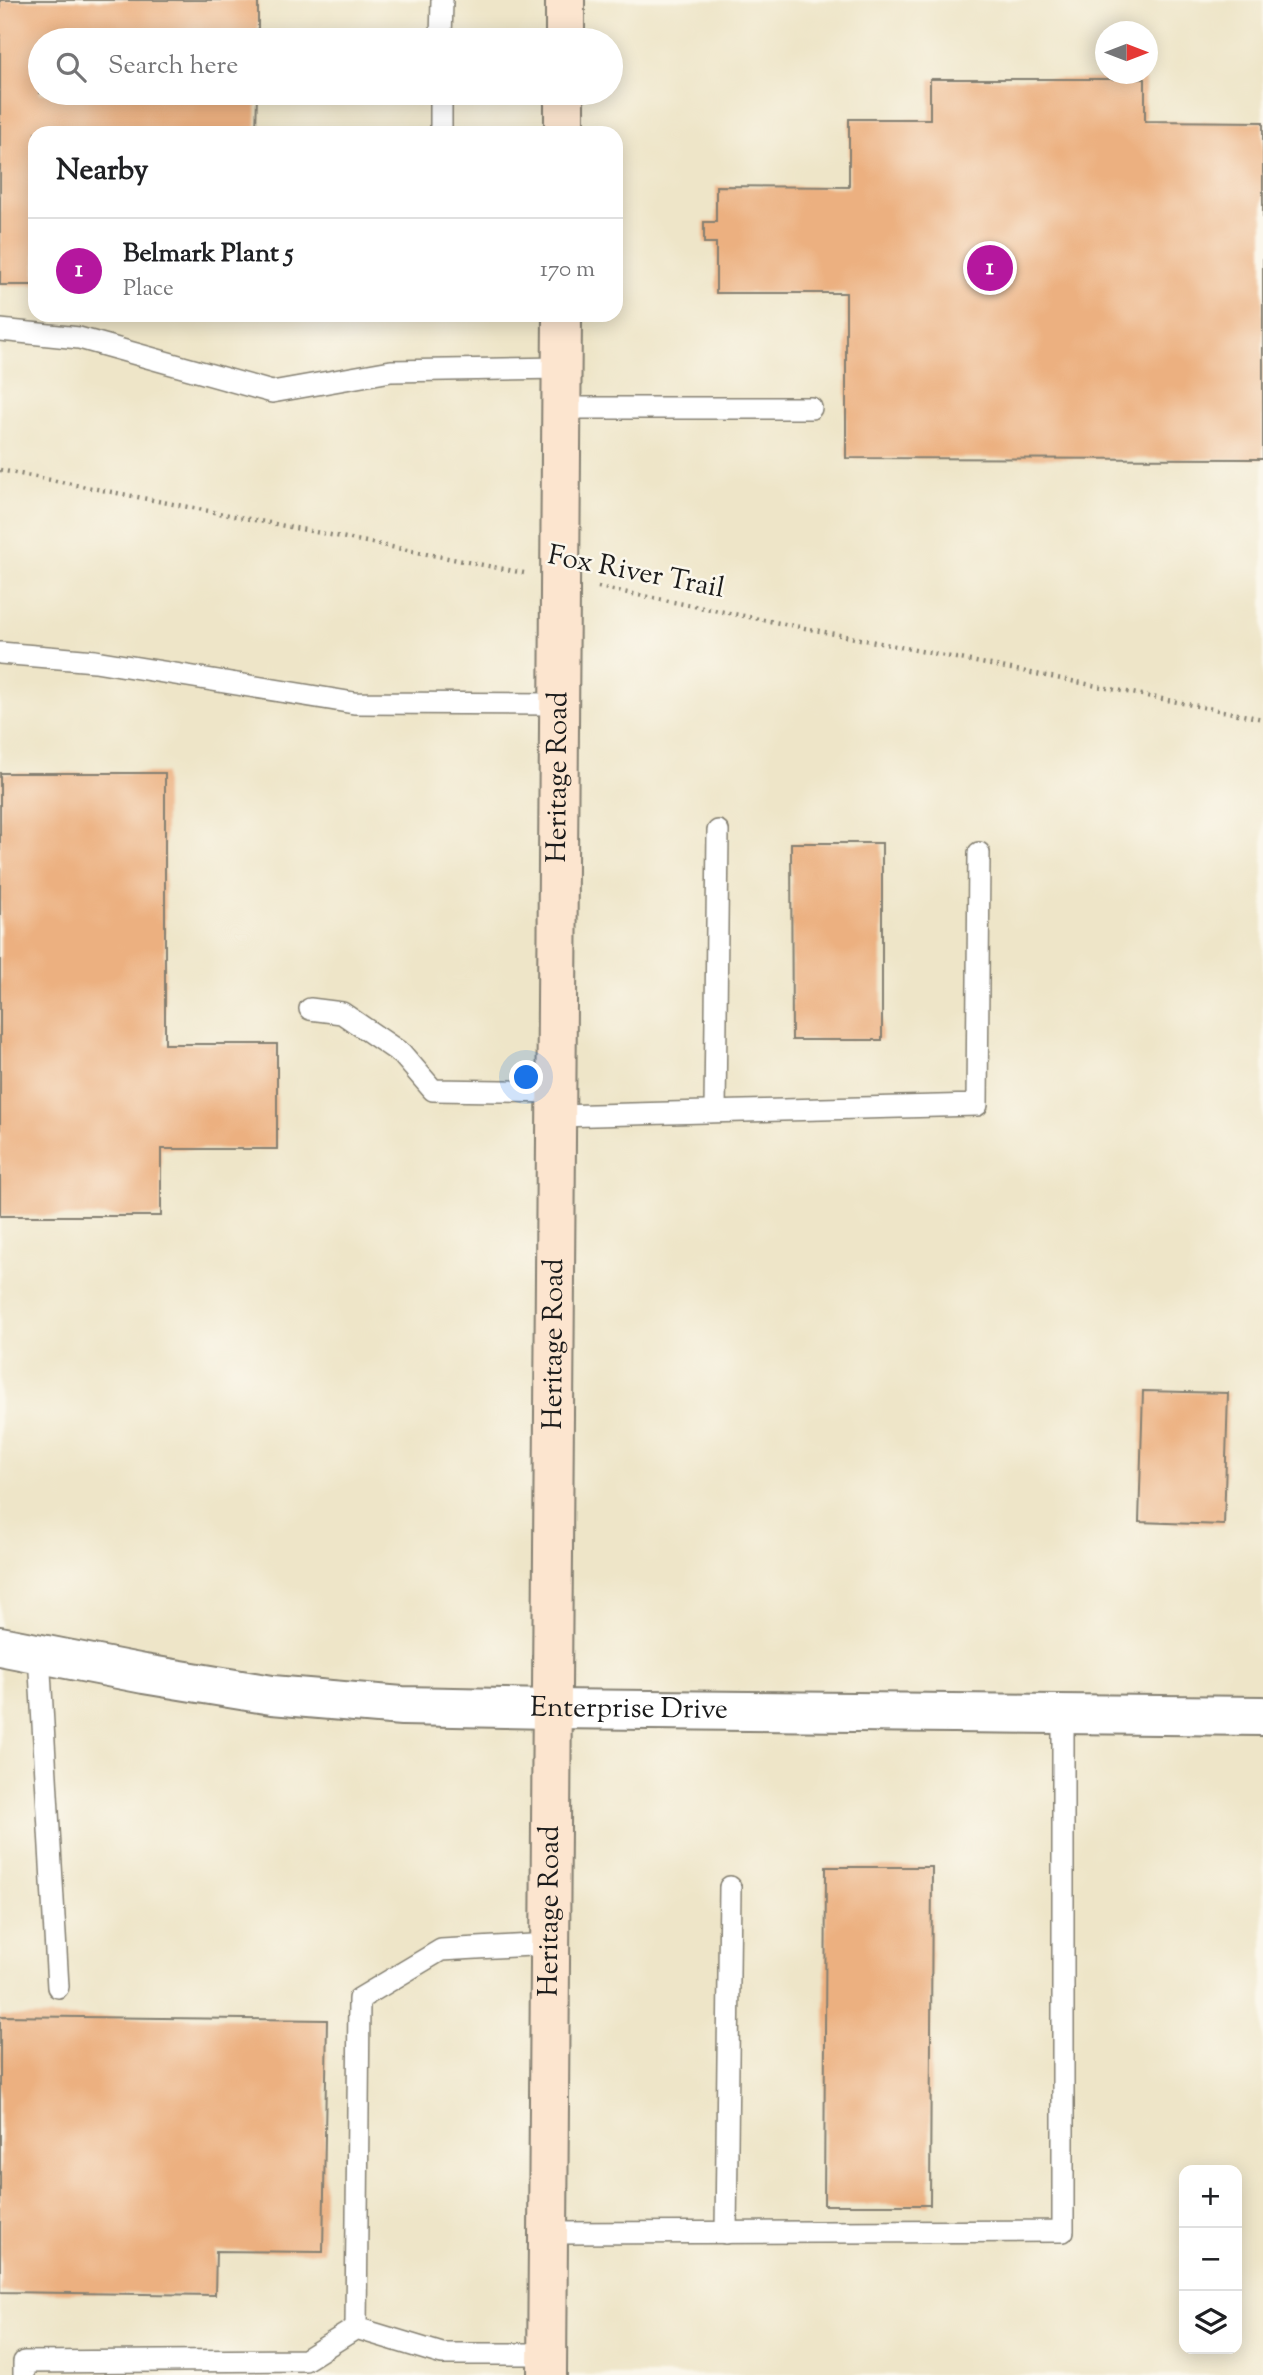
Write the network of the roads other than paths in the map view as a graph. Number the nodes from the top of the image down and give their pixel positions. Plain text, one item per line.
1 (442, 0) edge
2 (565, 0) edge
3 (441, 28) edge
4 (565, 28) edge
5 (441, 105) edge
6 (564, 105) edge
7 (441, 126) edge
8 (564, 126) edge
9 (562, 322) edge
10 (0, 330) edge
11 (562, 368) junction
12 (562, 408) junction
13 (811, 408) dead end
14 (0, 653) edge
15 (560, 705) junction
16 (718, 831) dead end
17 (979, 853) dead end
18 (310, 1009) dead end
19 (557, 1104) junction
20 (715, 1111) junction
21 (0, 1646) edge
22 (39, 1654) junction
23 (552, 1709) junction
24 (1063, 1714) junction
25 (1263, 1716) edge
26 (730, 1887) dead end
27 (550, 1944) junction
28 (58, 1987) dead end
29 (549, 2233) junction
30 (726, 2233) junction
31 (356, 2328) junction
32 (547, 2365) edge
33 (305, 2367) edge
34 (24, 2375) edge

1 - 3 lane
2 - 4 main road
5 - 7 lane
6 - 8 main road
9 - 11 main road, Heritage Road
10 - 11 lane
11 - 12 main road, Heritage Road
12 - 13 lane
12 - 15 main road, Heritage Road
14 - 15 lane
15 - 19 main road, Heritage Road
16 - 20 lane
17 - 20 lane
18 - 19 lane
19 - 20 lane
19 - 23 main road, Heritage Road
21 - 22 street, Enterprise Drive
22 - 23 street, Enterprise Drive
22 - 28 lane
23 - 24 street, Enterprise Drive
23 - 27 main road, Heritage Road
24 - 25 street, Enterprise Drive
24 - 30 lane
26 - 30 lane
27 - 29 main road, Heritage Road
27 - 31 lane
29 - 30 lane
29 - 32 main road, Heritage Road
31 - 32 lane
31 - 33 lane
33 - 34 lane

